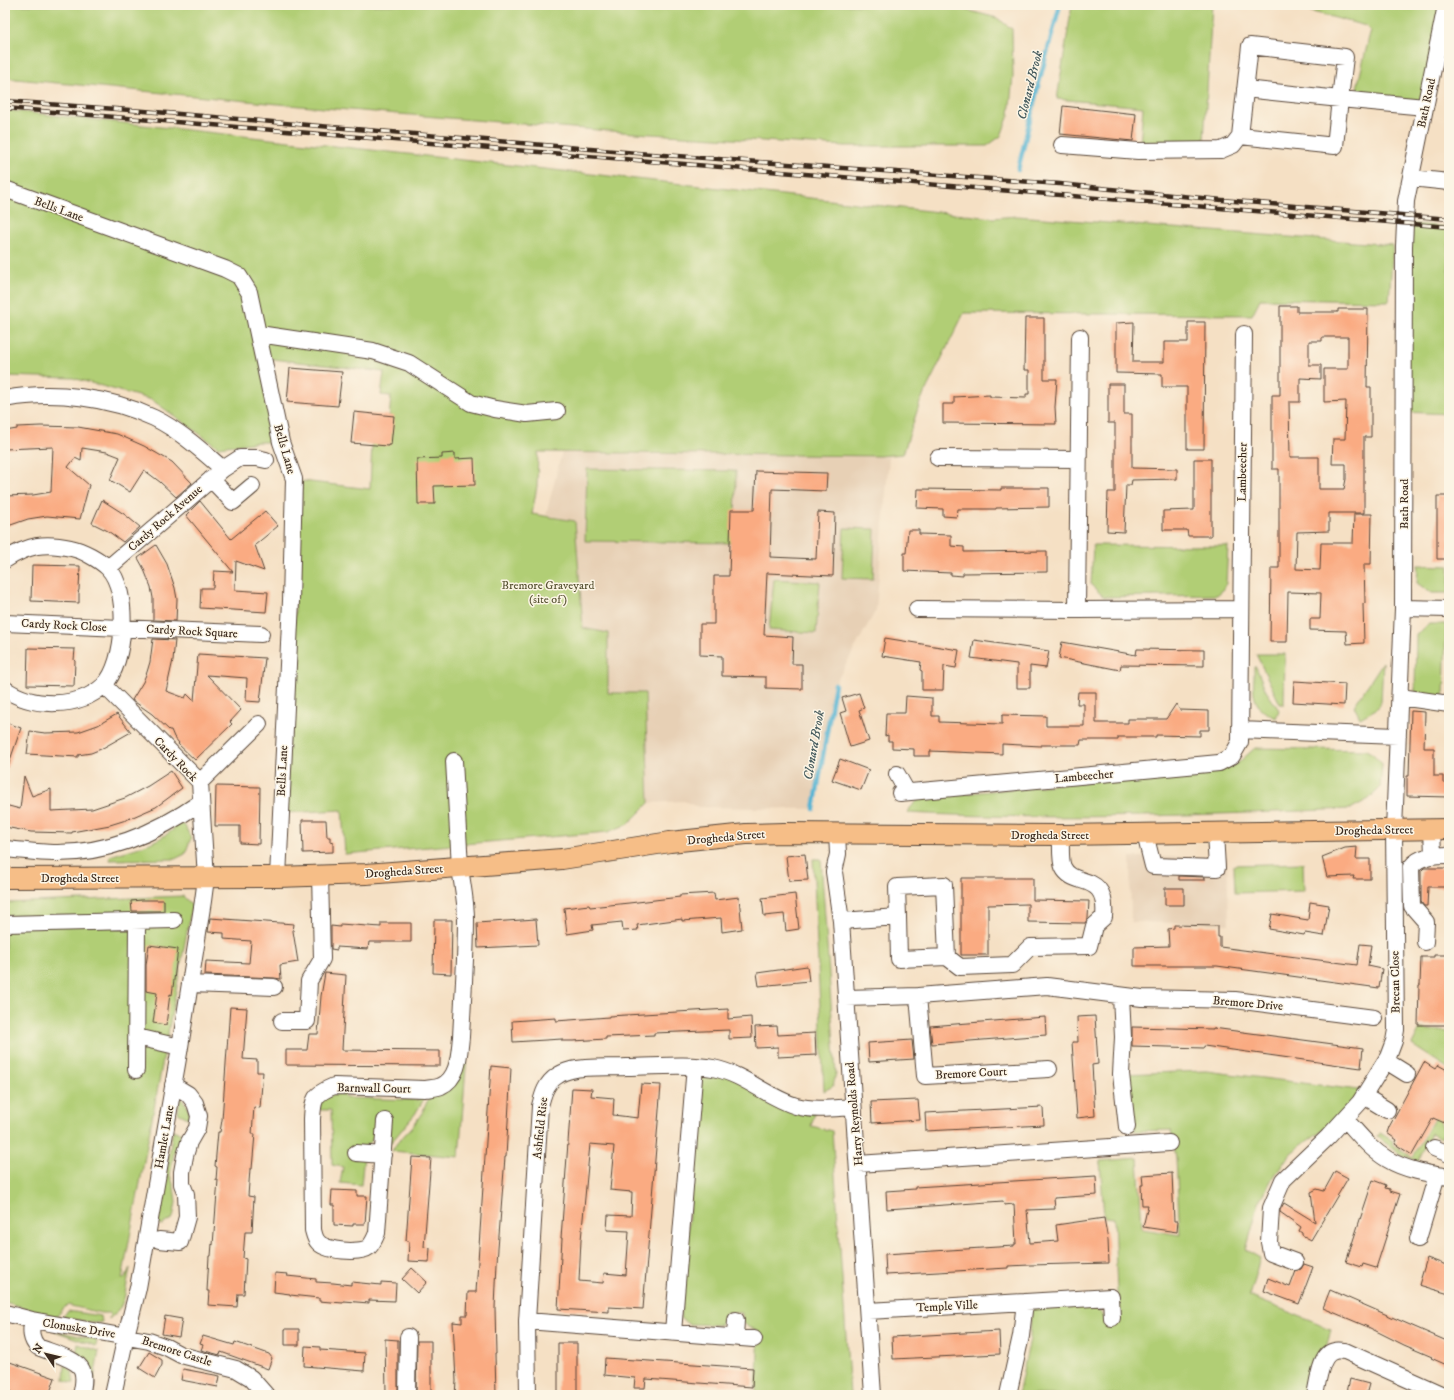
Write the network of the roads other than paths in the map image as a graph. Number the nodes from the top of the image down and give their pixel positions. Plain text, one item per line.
1 (1446, 5) edge
2 (1245, 89) junction
3 (1340, 99) junction
4 (1425, 106) junction
5 (1240, 136) junction
6 (1062, 145) dead end
7 (1411, 178) junction
8 (1449, 182) edge
9 (5, 189) edge
10 (259, 334) junction
11 (1244, 334) dead end
12 (1080, 337) dead end
13 (5, 399) edge
14 (557, 411) dead end
15 (938, 458) dead end
16 (1078, 459) junction
17 (266, 460) dead end
18 (217, 474) junction
19 (252, 486) dead end
20 (5, 560) edge
21 (108, 568) junction
22 (1403, 608) junction
23 (917, 609) dead end
24 (1241, 609) junction
25 (1449, 609) edge
26 (1077, 610) junction
27 (5, 622) edge
28 (122, 628) junction
29 (261, 634) dead end
30 (104, 685) junction
31 (5, 689) edge
32 (1400, 697) junction
33 (1449, 704) edge
34 (259, 724) dead end
35 (1240, 730) junction
36 (1398, 736) junction
37 (454, 761) dead end
38 (897, 774) dead end
39 (200, 782) junction
40 (201, 802) junction
41 (1440, 829) edge
42 (1394, 830) junction
43 (837, 833) junction
44 (1215, 833) junction
45 (1145, 834) junction
46 (1061, 835) junction
47 (5, 849) edge
48 (1433, 855) junction
49 (1449, 855) edge
50 (460, 867) junction
51 (320, 875) junction
52 (278, 877) junction
53 (5, 878) edge
54 (206, 878) junction
55 (898, 917) junction
56 (174, 920) dead end
57 (841, 921) junction
58 (137, 922) junction
59 (5, 924) edge
60 (1425, 942) dead end
61 (947, 957) junction
62 (190, 984) junction
63 (274, 987) dead end
64 (918, 996) junction
65 (1121, 996) junction
66 (846, 998) junction
67 (1374, 1018) dead end
68 (282, 1021) dead end
69 (137, 1037) junction
70 (180, 1047) junction
71 (1386, 1061) junction
72 (695, 1066) junction
73 (1050, 1069) dead end
74 (136, 1070) dead end
75 (1407, 1074) dead end
76 (173, 1085) junction
77 (1364, 1096) junction
78 (853, 1107) junction
79 (1387, 1110) dead end
80 (1345, 1119) junction
81 (385, 1120) dead end
82 (1127, 1126) dead end
83 (1169, 1143) dead end
84 (1434, 1148) dead end
85 (356, 1152) dead end
86 (1449, 1154) edge
87 (382, 1155) junction
88 (1449, 1161) edge
89 (858, 1164) junction
90 (1443, 1176) edge
91 (1418, 1239) dead end
92 (159, 1240) dead end
93 (1295, 1262) dead end
94 (1025, 1302) junction
95 (868, 1311) junction
96 (5, 1313) edge
97 (1112, 1318) dead end
98 (32, 1320) junction
99 (736, 1320) dead end
100 (527, 1321) junction
101 (673, 1332) junction
102 (126, 1336) junction
103 (408, 1337) dead end
104 (735, 1337) junction
105 (754, 1339) dead end
106 (81, 1395) edge
107 (113, 1395) edge
108 (266, 1395) edge
109 (407, 1395) edge
110 (528, 1395) edge
111 (873, 1395) edge
112 (1008, 1395) edge
113 (1315, 1395) edge
114 (1443, 1395) edge

1 - 4 street, Bath Road
2 - 3 street
2 - 3 street
2 - 5 street
3 - 4 street
3 - 5 street
4 - 7 street, Bath Road
5 - 6 street
7 - 8 street
7 - 22 street, Bath Road
9 - 10 street, Bells Lane
10 - 14 street
10 - 52 street, Bells Lane
11 - 24 street, Lambeecher
12 - 16 street
13 - 18 street
15 - 16 street
16 - 26 street
17 - 18 street, Cardy Rock Avenue
18 - 19 street
18 - 21 street, Cardy Rock Avenue
20 - 21 street
21 - 28 street
22 - 25 street
22 - 32 street, Bath Road
23 - 26 street
24 - 26 street
24 - 35 street, Lambeecher
27 - 28 street, Cardy Rock Close
28 - 29 street, Cardy Rock Square
28 - 30 street
30 - 31 street
30 - 39 street, Cardy Rock
32 - 33 street
32 - 36 street, Bath Road
34 - 39 street
35 - 36 street
35 - 38 street, Lambeecher
36 - 42 street, Bath Road
37 - 50 street
39 - 40 street, Cardy Rock
40 - 47 street
40 - 54 street, Cardy Rock
41 - 42 main road, Drogheda Street
41 - 48 street
42 - 44 main road, Drogheda Street
42 - 71 street, Brecan Close
43 - 46 main road, Drogheda Street
43 - 50 main road, Drogheda Street
43 - 57 street, Harry Reynolds Road
44 - 45 main road, Drogheda Street
44 - 45 street
45 - 46 main road, Drogheda Street
46 - 61 street
48 - 49 street
48 - 60 street
50 - 51 main road, Drogheda Street
50 - 87 street, Barnwall Court
51 - 52 main road, Drogheda Street
51 - 68 street
52 - 54 main road, Drogheda Street
53 - 54 main road, Drogheda Street
54 - 62 street, Hamlet Lane
55 - 57 street
55 - 61 street
55 - 61 street
56 - 58 street
57 - 66 street, Harry Reynolds Road
58 - 59 street
58 - 69 street
62 - 63 street
62 - 70 street, Hamlet Lane
64 - 65 street
64 - 66 street
64 - 73 street, Bremore Court
65 - 67 street, Bremore Drive
65 - 82 street
66 - 78 street, Harry Reynolds Road
69 - 70 street
69 - 74 street
70 - 76 street, Hamlet Lane
71 - 75 street
71 - 77 street, Brecan Close
72 - 78 street, Ashfield Rise
72 - 100 street, Ashfield Rise
72 - 101 street
76 - 92 street
76 - 102 street, Hamlet Lane
77 - 79 street
77 - 80 street, Brecan Close
78 - 89 street, Harry Reynolds Road
80 - 90 street
80 - 93 street, Brecan Close
81 - 87 street, Barnwall Court
83 - 89 street
84 - 86 street
85 - 87 street
88 - 90 street
89 - 95 street, Harry Reynolds Road
90 - 91 street
94 - 95 street, Temple Ville
94 - 97 street, Temple Ville
94 - 112 street
95 - 111 street, Harry Reynolds Road
96 - 98 street, Clonuske Drive
98 - 102 street, Clonuske Drive
98 - 106 street, Clonuske Drive
99 - 104 street
100 - 101 street
100 - 110 street, Ashfield Rise
101 - 104 street
102 - 107 street, Hamlet Lane
102 - 108 street, Bremore Castle
103 - 109 street
104 - 105 street
113 - 114 street

